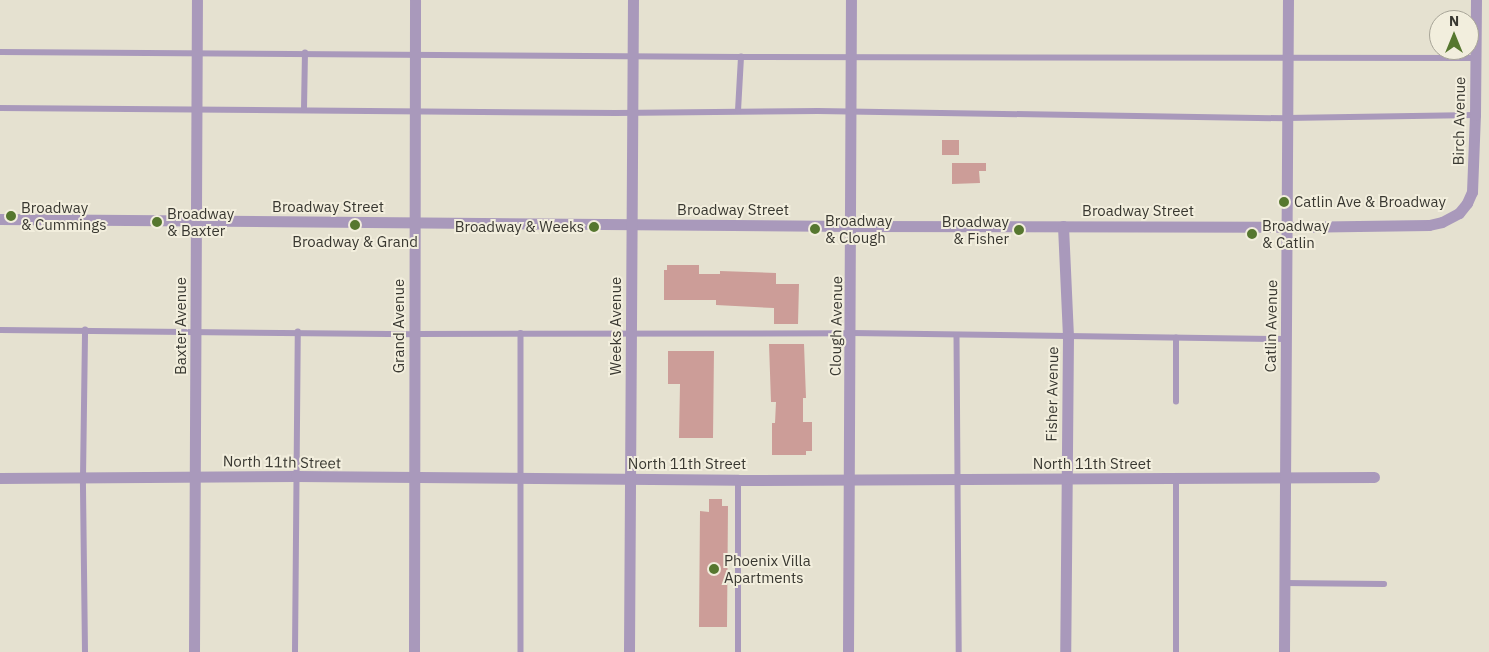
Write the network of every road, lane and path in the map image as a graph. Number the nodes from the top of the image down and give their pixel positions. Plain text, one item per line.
1 (198, 0) edge
2 (415, 0) edge
3 (633, 0) edge
4 (851, 0) edge
5 (1288, 0) edge
6 (0, 52) edge
7 (197, 53) junction
8 (305, 53) junction
9 (415, 54) junction
10 (633, 55) junction
11 (742, 56) junction
12 (851, 56) junction
13 (1429, 58) edge
14 (1288, 59) junction
15 (1476, 60) edge
16 (0, 108) edge
17 (197, 108) junction
18 (304, 109) junction
19 (414, 110) junction
20 (738, 111) junction
21 (632, 112) junction
22 (851, 112) junction
23 (1476, 115) junction
24 (1288, 118) junction
25 (1463, 210) joint
26 (0, 219) edge
27 (196, 222) junction
28 (414, 222) junction
29 (632, 224) junction
30 (852, 226) junction
31 (1063, 226) junction
32 (1288, 227) junction
33 (0, 330) edge
34 (85, 330) junction
35 (196, 330) junction
36 (298, 332) junction
37 (521, 333) junction
38 (851, 333) junction
39 (415, 334) junction
40 (631, 334) junction
41 (957, 335) junction
42 (1068, 336) junction
43 (1176, 338) junction
44 (1285, 339) junction
45 (1176, 402) dead end
46 (195, 476) junction
47 (296, 476) junction
48 (1374, 477) dead end
49 (0, 478) edge
50 (83, 478) junction
51 (414, 478) junction
52 (1284, 478) junction
53 (522, 479) junction
54 (849, 479) junction
55 (957, 479) junction
56 (1066, 479) junction
57 (1176, 479) junction
58 (630, 480) junction
59 (738, 480) junction
60 (1284, 583) junction
61 (1384, 584) dead end
62 (85, 652) edge
63 (194, 652) edge
64 (295, 652) edge
65 (414, 652) edge
66 (521, 652) edge
67 (629, 652) edge
68 (738, 652) edge
69 (848, 652) edge
70 (959, 652) edge
71 (1066, 652) edge
72 (1176, 652) edge
73 (1284, 652) edge

1 - 7 street, Baxter Avenue
2 - 9 street, Grand Avenue
3 - 10 street, Weeks Avenue
4 - 12 street, Clough Avenue
5 - 14 street, Catlin Avenue
6 - 7 lane
7 - 8 lane
7 - 17 street, Baxter Avenue
8 - 9 lane
8 - 18 lane
9 - 10 lane
9 - 19 street, Grand Avenue
10 - 11 lane
10 - 21 street, Weeks Avenue
11 - 12 lane
11 - 20 lane
12 - 14 lane
12 - 22 street, Clough Avenue
13 - 14 lane
14 - 24 street, Catlin Avenue
15 - 23 street, Birch Avenue
16 - 17 lane
17 - 18 lane
17 - 27 street, Baxter Avenue
18 - 19 lane
19 - 21 lane
19 - 28 street, Grand Avenue
20 - 21 lane
20 - 22 lane
21 - 29 street, Weeks Avenue
22 - 24 lane
22 - 30 street, Clough Avenue
23 - 24 lane
23 - 25 street, Birch Avenue
24 - 32 street, Catlin Avenue
25 - 32 street, Broadway Street
26 - 27 street, Broadway Street
27 - 28 street, Broadway Street
27 - 35 street, Baxter Avenue
28 - 29 street, Broadway Street
28 - 39 street, Grand Avenue
29 - 30 street, Broadway Street
29 - 40 street, Weeks Avenue
30 - 31 street, Broadway Street
30 - 38 street, Clough Avenue
31 - 32 street, Broadway Street
31 - 42 street, Fisher Avenue
32 - 44 street, Catlin Avenue
33 - 34 lane
34 - 35 lane
34 - 50 lane
35 - 36 lane
35 - 46 street, Baxter Avenue
36 - 39 lane
36 - 47 lane
37 - 39 lane
37 - 40 lane
37 - 53 lane
38 - 40 lane
38 - 41 lane
38 - 54 street, Clough Avenue
39 - 51 street, Grand Avenue
40 - 58 street, Weeks Avenue
41 - 42 lane
41 - 55 lane
42 - 43 lane
42 - 56 street, Fisher Avenue
43 - 44 lane
43 - 45 lane
44 - 52 street, Catlin Avenue
46 - 47 street, North 11th Street
46 - 50 street, North 11th Street
46 - 63 street, Baxter Avenue
47 - 51 street, North 11th Street
47 - 64 lane
48 - 52 street, North 11th Street
49 - 50 street, North 11th Street
50 - 62 lane
51 - 53 street, North 11th Street
51 - 65 street, Grand Avenue
52 - 57 street, North 11th Street
52 - 60 street, Catlin Avenue
53 - 58 street, North 11th Street
53 - 66 lane
54 - 55 street, North 11th Street
54 - 59 street, North 11th Street
54 - 69 street, Clough Avenue
55 - 56 street, North 11th Street
55 - 70 lane
56 - 57 street, North 11th Street
56 - 71 street, Fisher Avenue
57 - 72 lane
58 - 59 street, North 11th Street
58 - 67 street, Weeks Avenue
59 - 68 lane
60 - 61 lane
60 - 73 street, Catlin Avenue

